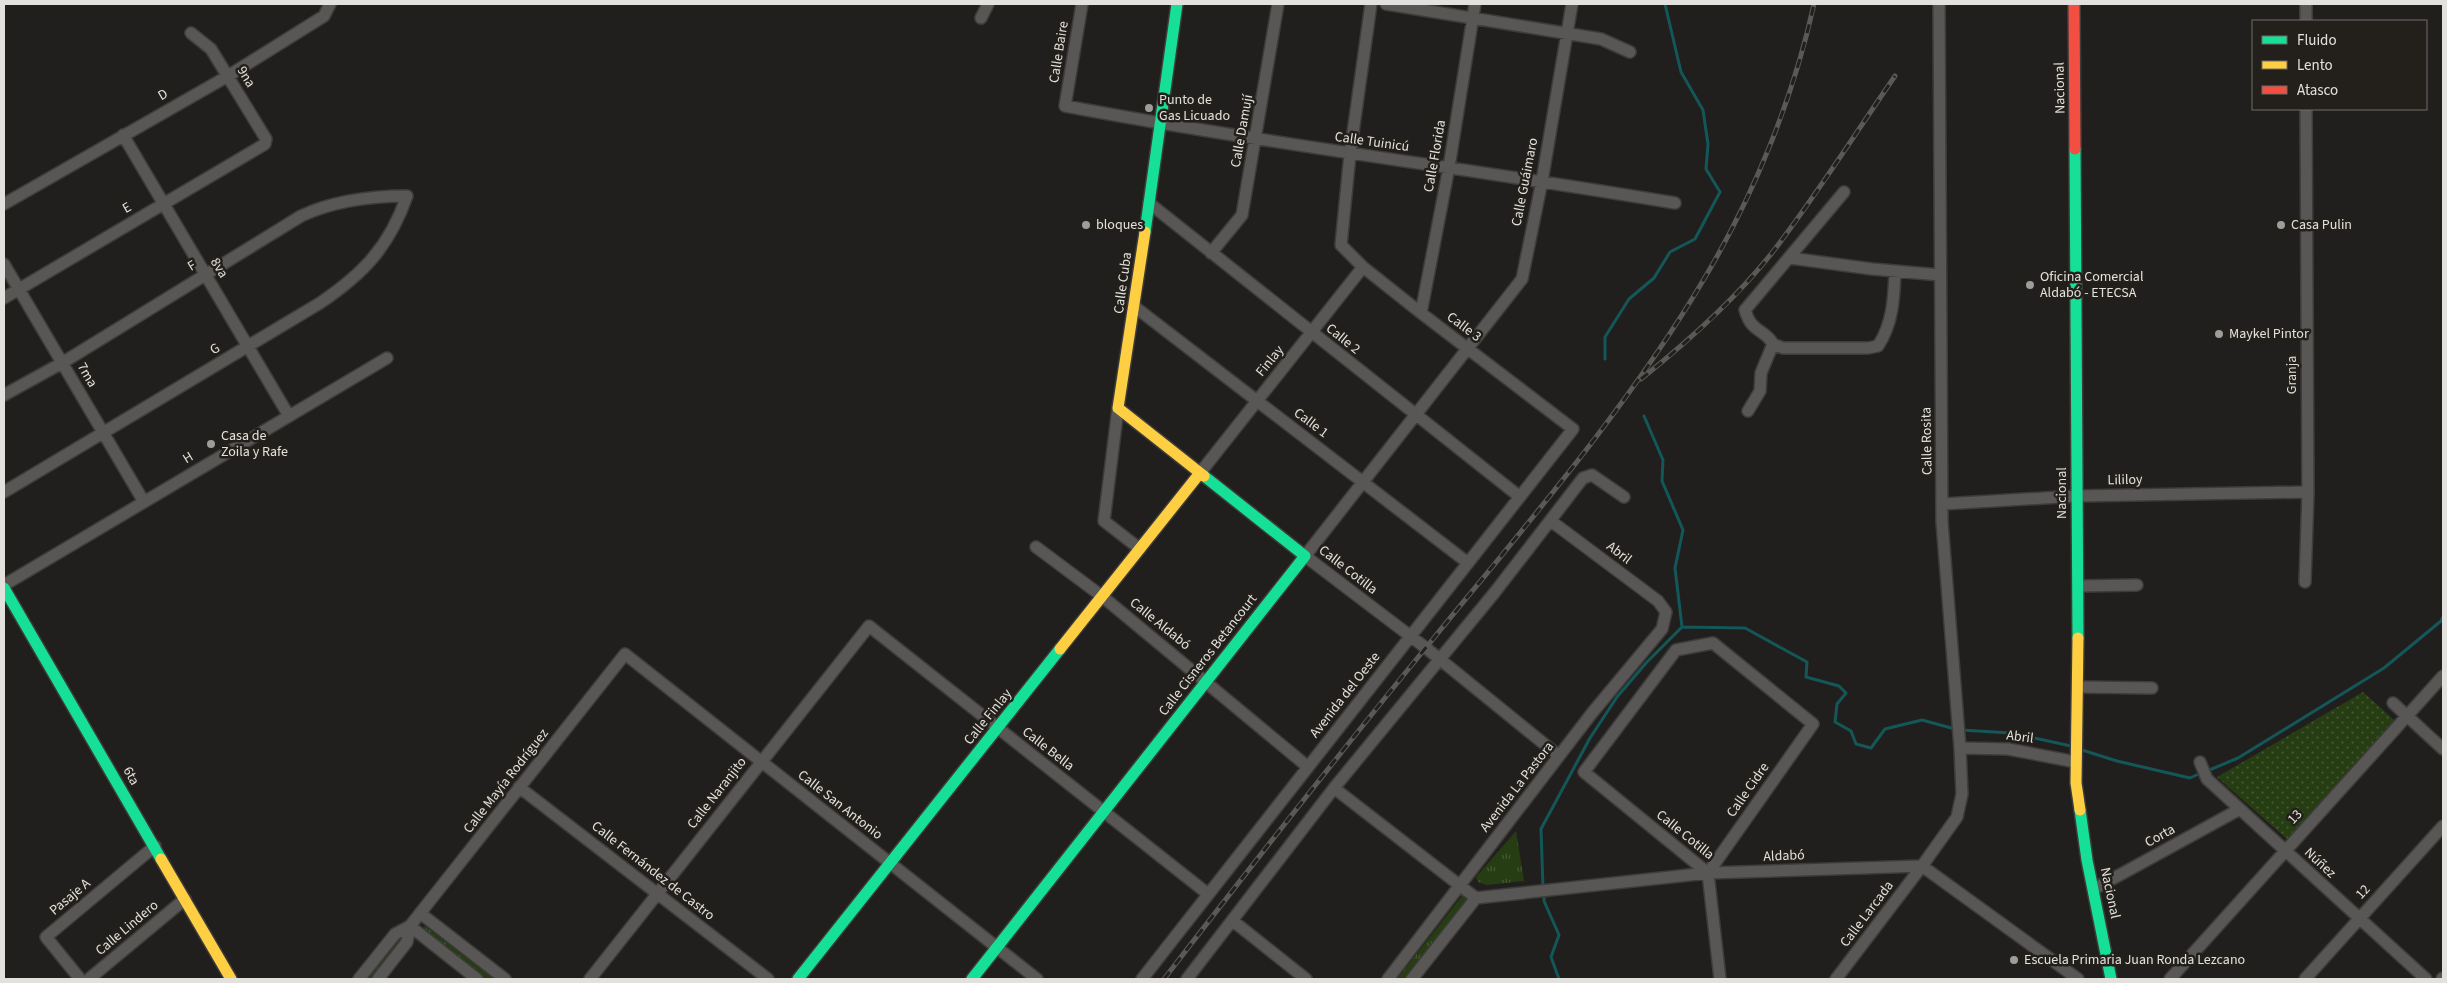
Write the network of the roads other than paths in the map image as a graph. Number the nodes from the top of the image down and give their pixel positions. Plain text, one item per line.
1 (330, 4) edge
2 (988, 4) edge
3 (1082, 4) edge
4 (1177, 4) edge
5 (1278, 4) edge
6 (1371, 4) edge
7 (1386, 4) edge
8 (1476, 4) edge
9 (1572, 4) edge
10 (1939, 4) edge
11 (2074, 4) edge
12 (2306, 4) edge
13 (981, 18) dead end
14 (1473, 18) junction
15 (2306, 20) edge
16 (191, 33) dead end
17 (1566, 33) junction
18 (1630, 52) dead end
19 (228, 76) junction
20 (1065, 106) joint
21 (2306, 110) edge
22 (1161, 124) junction
23 (123, 135) junction
24 (1256, 139) junction
25 (265, 144) joint
26 (1350, 154) junction
27 (1449, 167) junction
28 (1542, 181) junction
29 (1844, 192) dead end
30 (407, 196) joint
31 (1149, 203) junction
32 (1675, 203) dead end
33 (4, 204) edge
34 (163, 204) junction
35 (1211, 253) junction
36 (1790, 258) junction
37 (4, 264) edge
38 (1363, 267) junction
39 (1895, 271) junction
40 (205, 275) junction
41 (1940, 275) junction
42 (19, 289) junction
43 (4, 298) edge
44 (1135, 307) junction
45 (1421, 313) junction
46 (1311, 332) junction
47 (1773, 344) junction
48 (247, 346) junction
49 (1468, 348) junction
50 (387, 358) dead end
51 (62, 363) junction
52 (4, 395) edge
53 (1257, 401) junction
54 (1118, 408) junction
55 (1748, 411) dead end
56 (288, 416) junction
57 (1415, 416) junction
58 (1573, 429) joint
59 (104, 434) junction
60 (1200, 473) junction
61 (1363, 482) junction
62 (4, 492) edge
63 (2308, 492) junction
64 (2077, 496) junction
65 (1520, 497) junction
66 (1624, 497) dead end
67 (144, 502) junction
68 (1943, 504) junction
69 (1552, 521) junction
70 (1036, 546) dead end
71 (1140, 549) junction
72 (1305, 556) junction
73 (1468, 563) junction
74 (2305, 582) dead end
75 (2137, 585) dead end
76 (4, 586) edge
77 (2079, 586) junction
78 (1103, 598) junction
79 (1666, 612) joint
80 (869, 626) joint
81 (1410, 636) junction
82 (625, 654) joint
83 (1439, 658) junction
84 (2443, 676) edge
85 (1205, 681) junction
86 (2079, 687) junction
87 (2152, 688) dead end
88 (2392, 703) dead end
89 (2406, 716) junction
90 (998, 728) junction
91 (1960, 743) junction
92 (2443, 749) edge
93 (1559, 756) junction
94 (2076, 758) junction
95 (761, 762) junction
96 (2200, 762) dead end
97 (1308, 767) junction
98 (1584, 772) joint
99 (519, 787) junction
100 (1334, 788) junction
101 (2240, 809) junction
102 (1105, 813) junction
103 (2443, 826) edge
104 (154, 846) junction
105 (2285, 851) junction
106 (890, 863) junction
107 (1922, 866) junction
108 (1708, 873) junction
109 (1460, 885) junction
110 (2094, 889) junction
111 (657, 894) junction
112 (1208, 894) junction
113 (1476, 898) junction
114 (185, 899) junction
115 (420, 913) junction
116 (2358, 919) junction
117 (1233, 921) junction
118 (410, 926) junction
119 (997, 948) junction
120 (80, 979) edge
121 (89, 979) edge
122 (231, 979) edge
123 (359, 979) edge
124 (378, 979) edge
125 (477, 979) edge
126 (505, 979) edge
127 (590, 979) edge
128 (768, 979) edge
129 (798, 979) edge
130 (972, 979) edge
131 (1037, 979) edge
132 (1142, 979) edge
133 (1187, 979) edge
134 (1306, 979) edge
135 (1388, 979) edge
136 (1412, 979) edge
137 (1720, 979) edge
138 (1836, 979) edge
139 (2078, 979) edge
140 (2111, 979) edge
141 (2170, 979) edge
142 (2305, 979) edge
143 (2426, 979) edge

1 - 19 street, D
2 - 13 street
3 - 20 street, Calle Baire
4 - 22 street, Calle Cuba
5 - 24 street, Calle Damují
6 - 26 street
7 - 14 street
8 - 14 street, Calle Florida
9 - 17 street, Calle Guáimaro
10 - 41 street, Calle Rosita
11 - 64 street, Nacional
12 - 15 street
14 - 17 street
14 - 27 street, Calle Florida
16 - 19 street, 9na
17 - 18 street
17 - 28 street, Calle Guáimaro
19 - 23 street, D
19 - 25 street, 9na
20 - 22 street, Calle Tuinicú
21 - 63 street, Granja
22 - 24 street, Calle Tuinicú
22 - 31 street, Calle Cuba
23 - 33 street, D
23 - 34 street, 8va
24 - 26 street, Calle Tuinicú
24 - 35 street, Calle Damují
25 - 34 street, E
26 - 27 street, Calle Tuinicú
26 - 38 street, Calle 3
27 - 28 street, Calle Tuinicú
27 - 45 street, Calle Florida
28 - 32 street, Calle Tuinicú
28 - 49 street, Calle Guáimaro
29 - 36 street
30 - 40 street, F
30 - 48 street, G
31 - 35 street, Calle 2
31 - 44 street, Calle Cuba
34 - 40 street, 8va
34 - 42 street, E
35 - 46 street, Calle 2
36 - 39 street
36 - 47 street
37 - 42 street, 7ma
38 - 45 street, Calle 3
38 - 46 street, Finlay
39 - 41 street
39 - 47 street
40 - 48 street, 8va
40 - 51 street, F
41 - 68 street, Calle Rosita
42 - 43 street, E
42 - 51 street, 7ma
44 - 53 street, Calle 1
44 - 54 street, Calle Cuba
45 - 49 street, Calle 3
46 - 53 street, Finlay
46 - 57 street, Calle 2
47 - 55 street
48 - 56 street, 8va
48 - 59 street, G
49 - 57 street, Calle Cisneros Betancourt
49 - 58 street, Calle 3
50 - 56 street, H
51 - 52 street, F
51 - 59 street, 7ma
53 - 60 street, Finlay
53 - 61 street, Calle 1
54 - 60 street, Calle Cotilla
54 - 71 street, Calle Cuba
56 - 67 street, H
57 - 61 street, Calle Cisneros Betancourt
57 - 65 street, Calle 2
58 - 65 street, Avenida del Oeste
59 - 62 street, G
59 - 67 street, 7ma
60 - 71 street, Calle Finlay
60 - 72 street, Calle Cotilla
61 - 72 street, Calle Cisneros Betancourt
61 - 73 street, Calle 1
63 - 64 street, Lililoy
63 - 74 street, Granja
64 - 68 street, Lililoy
64 - 77 street, Nacional
65 - 73 street, Avenida del Oeste
66 - 69 street
67 - 76 street, H
68 - 91 street, Calle Rosita
69 - 79 street, Abril
69 - 83 street
70 - 78 street, Calle Aldabó
71 - 78 street, Calle Finlay
72 - 81 street, Calle Cotilla
72 - 85 street, Calle Cisneros Betancourt
73 - 81 street, Avenida del Oeste
75 - 77 street
76 - 104 street, 6ta
77 - 86 street, Nacional
78 - 85 street, Calle Aldabó
78 - 90 street, Calle Finlay
79 - 93 street, Avenida La Pastora
80 - 90 street, Calle Bella
80 - 95 street, Calle Naranjito
81 - 83 street, Calle Cotilla
81 - 97 street, Avenida del Oeste
82 - 95 street, Calle San Antonio
82 - 99 street, Calle Mayía Rodríguez
83 - 93 street, Calle Cotilla
83 - 100 street
84 - 89 street, 13
85 - 97 street, Calle Aldabó
85 - 102 street, Calle Cisneros Betancourt
86 - 87 street
86 - 94 street, Nacional
88 - 89 street
89 - 92 street
89 - 105 street, 13
90 - 102 street, Calle Bella
90 - 106 street, Calle Finlay
91 - 94 street, Abril
91 - 107 street, Calle Rosita
93 - 109 street, Avenida La Pastora
94 - 110 street, Nacional
95 - 106 street, Calle San Antonio
95 - 111 street, Calle Naranjito
96 - 101 street, Núñez
97 - 112 street, Avenida del Oeste
98 - 108 street, Calle Cotilla
98 - 108 street, Calle Cidre
99 - 111 street, Calle Fernández de Castro
99 - 115 street, Calle Mayía Rodríguez
100 - 109 street
100 - 117 street
101 - 105 street, Núñez
101 - 110 street, Corta
102 - 112 street, Calle Bella
102 - 119 street, Calle Cisneros Betancourt
103 - 116 street, 12
104 - 114 street, 6ta
104 - 120 street, Pasaje A
105 - 116 street, Núñez
105 - 141 street, 13
106 - 119 street, Calle San Antonio
106 - 129 street, Calle Finlay
107 - 108 street, Aldabó
107 - 138 street, Calle Larcada
107 - 139 street
108 - 113 street, Aldabó
108 - 137 street, Calle Cotilla
109 - 113 street
109 - 135 street, Avenida La Pastora
110 - 140 street, Nacional
111 - 127 street, Calle Naranjito
111 - 128 street, Calle Fernández de Castro
112 - 132 street, Avenida del Oeste
113 - 136 street
114 - 121 street, Calle Lindero
114 - 122 street, 6ta
115 - 118 street, Calle Mayía Rodríguez
115 - 126 street
116 - 142 street, 12
116 - 143 street, Núñez
117 - 133 street
117 - 134 street
118 - 123 street, Calle Mayía Rodríguez
118 - 124 street, Calle Mayía Rodríguez
118 - 125 street
119 - 130 street, Calle Cisneros Betancourt
119 - 131 street, Calle San Antonio

